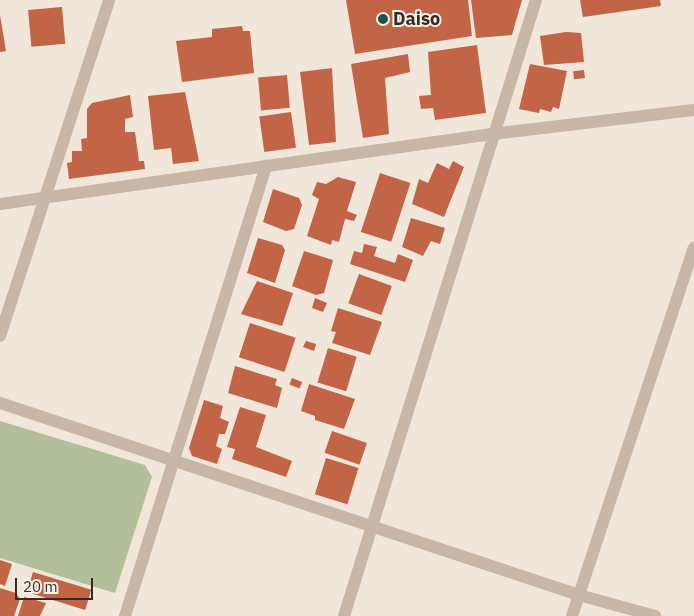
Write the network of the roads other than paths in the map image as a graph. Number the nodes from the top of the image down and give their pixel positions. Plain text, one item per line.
1 (109, 0) edge
2 (536, 0) edge
3 (694, 110) edge
4 (492, 134) junction
5 (266, 166) junction
6 (43, 198) junction
7 (0, 204) edge
8 (694, 248) edge
9 (0, 336) edge
10 (0, 403) edge
11 (174, 460) junction
12 (372, 526) junction
13 (578, 595) junction
14 (125, 616) edge
15 (344, 616) edge
16 (572, 616) edge
17 (655, 616) edge

1 - 6 street
2 - 4 street
3 - 4 street
4 - 5 street
4 - 12 street
5 - 6 street
5 - 11 street
6 - 7 street
6 - 9 street
8 - 13 street
10 - 11 street
11 - 12 street
11 - 14 street
12 - 13 street
12 - 15 street
13 - 16 street
13 - 17 street

